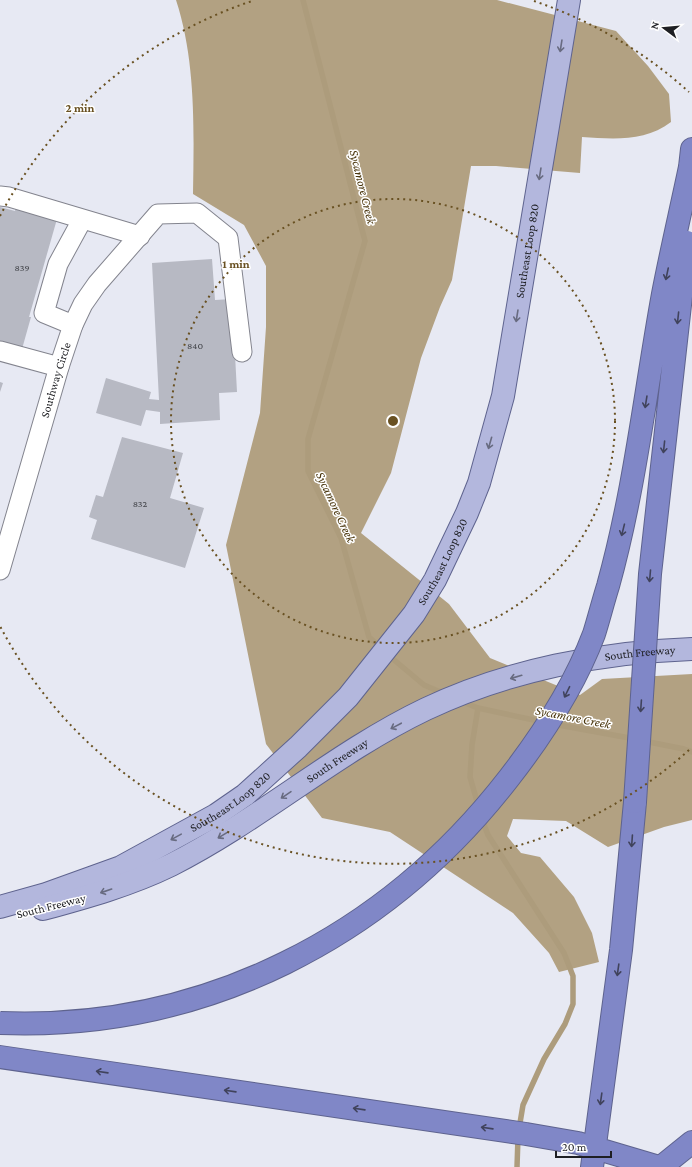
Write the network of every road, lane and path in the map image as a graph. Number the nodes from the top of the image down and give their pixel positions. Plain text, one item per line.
1 (568, 4) edge
2 (691, 158) edge
3 (0, 196) edge
4 (82, 220) junction
5 (140, 236) junction
6 (73, 325) junction
7 (0, 351) edge
8 (242, 352) dead end
9 (59, 367) junction
10 (0, 570) edge
11 (692, 648) edge
12 (0, 907) edge
13 (0, 919) edge
14 (0, 1023) edge
15 (0, 1057) edge
16 (692, 1142) edge
17 (592, 1167) edge
18 (660, 1167) edge

1 -> 12 main road, Southeast Loop 820
2 -> 14 highway, bridge
2 -> 17 highway, bridge
3 - 4 street
4 - 5 street
4 - 6 street
5 - 6 street, Southway Circle
5 - 8 street, Southway Circle
6 - 9 street, Southway Circle
7 - 9 street
9 - 10 street, Southway Circle
11 -> 13 main road, South Freeway, bridge
18 -> 15 highway
16 - 18 highway

